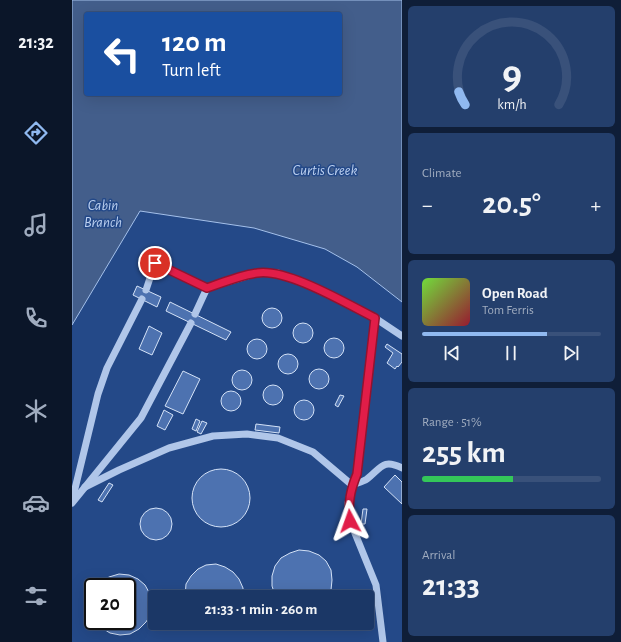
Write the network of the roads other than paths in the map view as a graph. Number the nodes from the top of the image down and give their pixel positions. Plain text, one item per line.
1 (207, 288) junction
2 (146, 290) dead end
3 (142, 299) dead end
4 (195, 314) dead end
5 (375, 318) junction
6 (191, 323) dead end
7 (402, 336) edge
8 (402, 468) edge
9 (352, 485) junction
10 (85, 487) junction
11 (72, 502) edge
12 (383, 642) edge

1 - 2 lane
1 - 4 lane
1 - 5 lane
3 - 11 lane
5 - 7 lane
5 - 9 lane
6 - 10 lane
8 - 9 lane
9 - 10 lane
9 - 12 lane
10 - 11 lane

